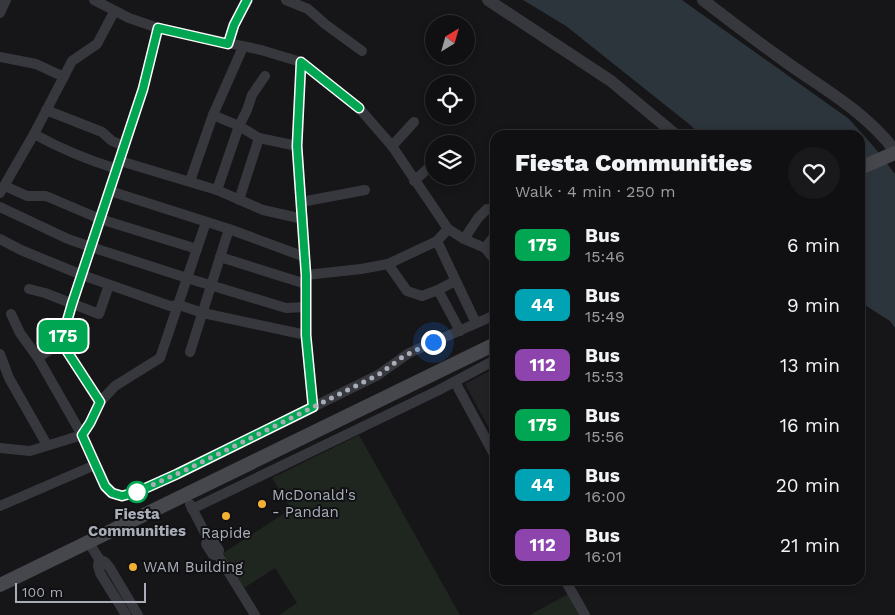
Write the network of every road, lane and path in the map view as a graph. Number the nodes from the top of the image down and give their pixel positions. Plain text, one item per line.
1 (94, 0) edge
2 (247, 0) edge
3 (286, 0) edge
4 (488, 0) edge
5 (703, 0) edge
6 (3, 1) edge
7 (114, 12) junction
8 (0, 13) edge
9 (158, 28) junction
10 (228, 44) junction
11 (243, 47) junction
12 (362, 51) dead end
13 (0, 57) edge
14 (301, 62) junction
15 (265, 76) dead end
16 (64, 77) junction
17 (46, 110) junction
18 (213, 115) junction
19 (414, 122) dead end
20 (239, 126) junction
21 (670, 130) edge
22 (34, 134) junction
23 (259, 138) junction
24 (124, 146) junction
25 (297, 146) junction
26 (392, 146) junction
27 (895, 152) edge
28 (118, 165) junction
29 (865, 166) edge
30 (425, 172) edge
31 (190, 181) junction
32 (414, 181) junction
33 (3, 190) edge
34 (217, 190) junction
35 (366, 190) dead end
36 (110, 191) junction
37 (240, 200) junction
38 (301, 202) junction
39 (0, 207) edge
40 (487, 209) dead end
41 (100, 219) junction
42 (302, 219) junction
43 (206, 222) junction
44 (448, 228) junction
45 (229, 229) junction
46 (0, 238) edge
47 (464, 239) junction
48 (437, 241) junction
49 (490, 242) edge
50 (91, 247) junction
51 (485, 248) junction
52 (197, 249) junction
53 (490, 254) edge
54 (305, 256) junction
55 (220, 257) junction
56 (388, 264) junction
57 (82, 276) junction
58 (187, 278) junction
59 (306, 279) junction
60 (456, 281) junction
61 (109, 285) junction
62 (211, 286) junction
63 (30, 288) dead end
64 (438, 290) junction
65 (72, 304) junction
66 (179, 305) junction
67 (305, 307) junction
68 (203, 313) junction
69 (11, 314) dead end
70 (490, 317) edge
71 (476, 323) junction
72 (460, 330) junction
73 (306, 335) junction
74 (61, 342) junction
75 (490, 346) edge
76 (190, 352) dead end
77 (0, 354) edge
78 (38, 358) junction
79 (490, 363) edge
80 (455, 382) junction
81 (100, 402) junction
82 (313, 407) junction
83 (326, 426) junction
84 (82, 435) junction
85 (335, 439) junction
86 (47, 445) junction
87 (490, 447) edge
88 (0, 448) edge
89 (260, 458) junction
90 (95, 465) junction
91 (268, 472) junction
92 (218, 479) junction
93 (225, 493) junction
94 (185, 495) junction
95 (0, 506) edge
96 (192, 509) junction
97 (89, 542) junction
98 (99, 559) junction
99 (0, 585) edge
100 (568, 585) edge
101 (126, 615) edge
102 (138, 615) edge
103 (255, 615) edge
104 (585, 615) edge

1 - 7 street
2 - 10 street
3 - 12 street
4 - 21 street
5 - 27 street
6 - 8 street
7 - 9 street
7 - 16 street
9 - 10 street
9 - 24 street
10 - 11 street
11 - 14 street
11 - 18 street
13 - 16 street
14 - 25 street
14 - 26 street
15 - 20 street
16 - 17 street
17 - 22 street
17 - 24 street
18 - 20 street
18 - 31 street
19 - 26 street
20 - 23 street
20 - 34 street
22 - 28 street
22 - 33 street
23 - 25 street
23 - 37 street
24 - 28 street
25 - 38 street
26 - 32 street
27 - 29 main road
28 - 31 street
28 - 36 street
30 - 32 street
31 - 34 street
32 - 44 street
33 - 41 street
34 - 37 street
35 - 38 street
36 - 41 street
36 - 43 street
37 - 42 street
38 - 42 street
39 - 50 street
40 - 47 street
41 - 50 street
41 - 52 street
42 - 54 street
43 - 45 street
43 - 52 street
44 - 47 street
44 - 48 street
45 - 54 street
45 - 55 street
46 - 57 street
47 - 51 street
48 - 56 street
48 - 60 street
49 - 51 street
50 - 57 street
50 - 58 street
51 - 53 street
52 - 58 street
54 - 59 street
55 - 59 street
55 - 62 street
56 - 59 street
56 - 64 street
57 - 61 street
57 - 65 street
58 - 62 street
58 - 66 street
59 - 67 street
60 - 64 street
60 - 71 street
61 - 65 street
61 - 66 street
62 - 67 street
62 - 68 street
63 - 65 street
64 - 72 street
65 - 74 street
66 - 68 street
66 - 81 street
67 - 73 street
68 - 73 street
68 - 76 street
69 - 78 street
70 - 71 street
71 - 72 street
72 - 82 street
73 - 82 street
74 - 78 street
74 - 81 street
75 - 83 main road
77 - 86 street
78 - 84 street
79 - 80 street
80 - 85 street
80 - 87 street
81 - 84 street
82 - 90 street
83 - 85 street
83 - 89 main road
84 - 86 street
84 - 90 street
85 - 91 street
86 - 88 street
89 - 91 street
89 - 92 main road
90 - 95 street
91 - 93 street
92 - 93 street
92 - 94 main road
93 - 96 street
94 - 96 street
94 - 97 main road
96 - 103 street
97 - 98 street
97 - 99 main road
98 - 101 street
98 - 102 street
100 - 104 street

